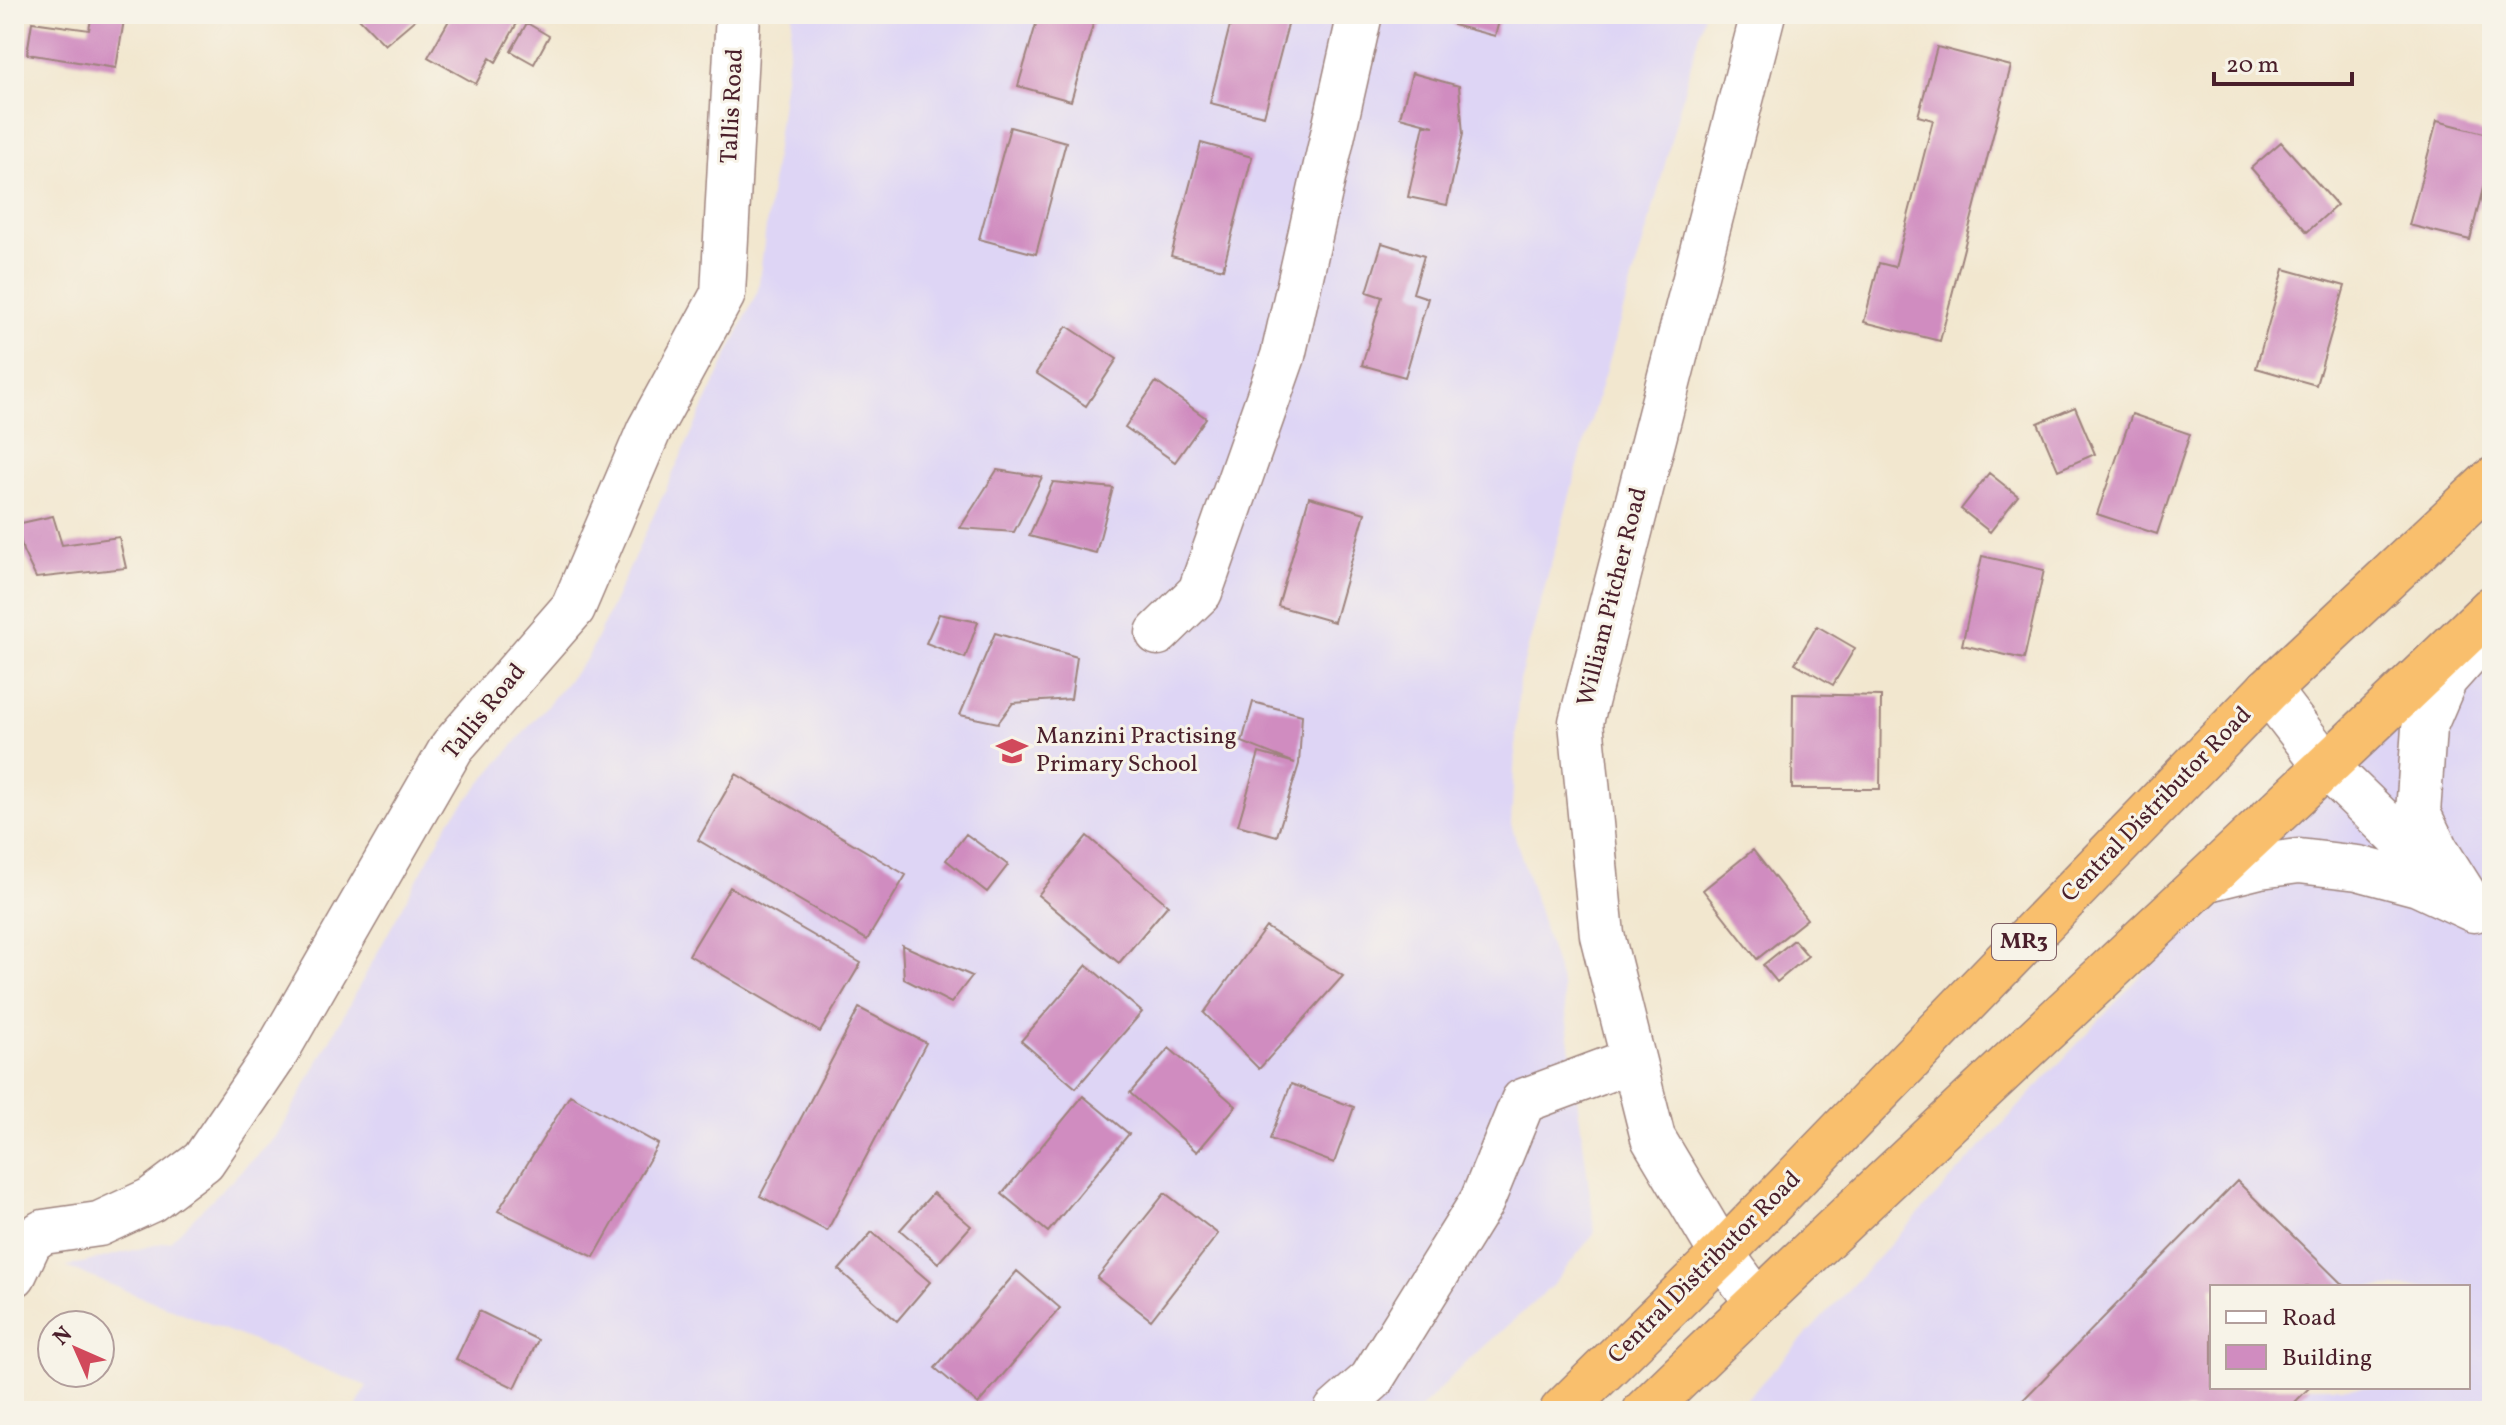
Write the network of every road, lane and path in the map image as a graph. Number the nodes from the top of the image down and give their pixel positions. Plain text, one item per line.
1 (738, 14) edge
2 (1360, 14) edge
3 (1763, 14) edge
4 (2492, 480) edge
5 (2492, 608) edge
6 (2492, 626) edge
7 (1158, 633) dead end
8 (2268, 690) junction
9 (2327, 767) junction
10 (2208, 879) junction
11 (2474, 910) junction
12 (1633, 1060) junction
13 (1722, 1254) junction
14 (14, 1275) edge
15 (1757, 1302) junction
16 (1336, 1411) edge
17 (1562, 1411) edge
18 (1645, 1411) edge

1 - 14 street, Tallis Road
2 - 7 street
3 - 12 street, William Pitcher Road
4 - 8 highway, Central Distributor Road / MR3
5 - 9 highway
6 - 11 street
8 - 9 street
8 - 13 highway, Central Distributor Road / MR3
9 - 10 highway
9 - 11 street
10 - 11 street
10 - 15 highway
12 - 13 street, William Pitcher Road
12 - 16 street
13 - 15 street, William Pitcher Road
13 - 17 highway, Central Distributor Road / MR3
15 - 18 highway

